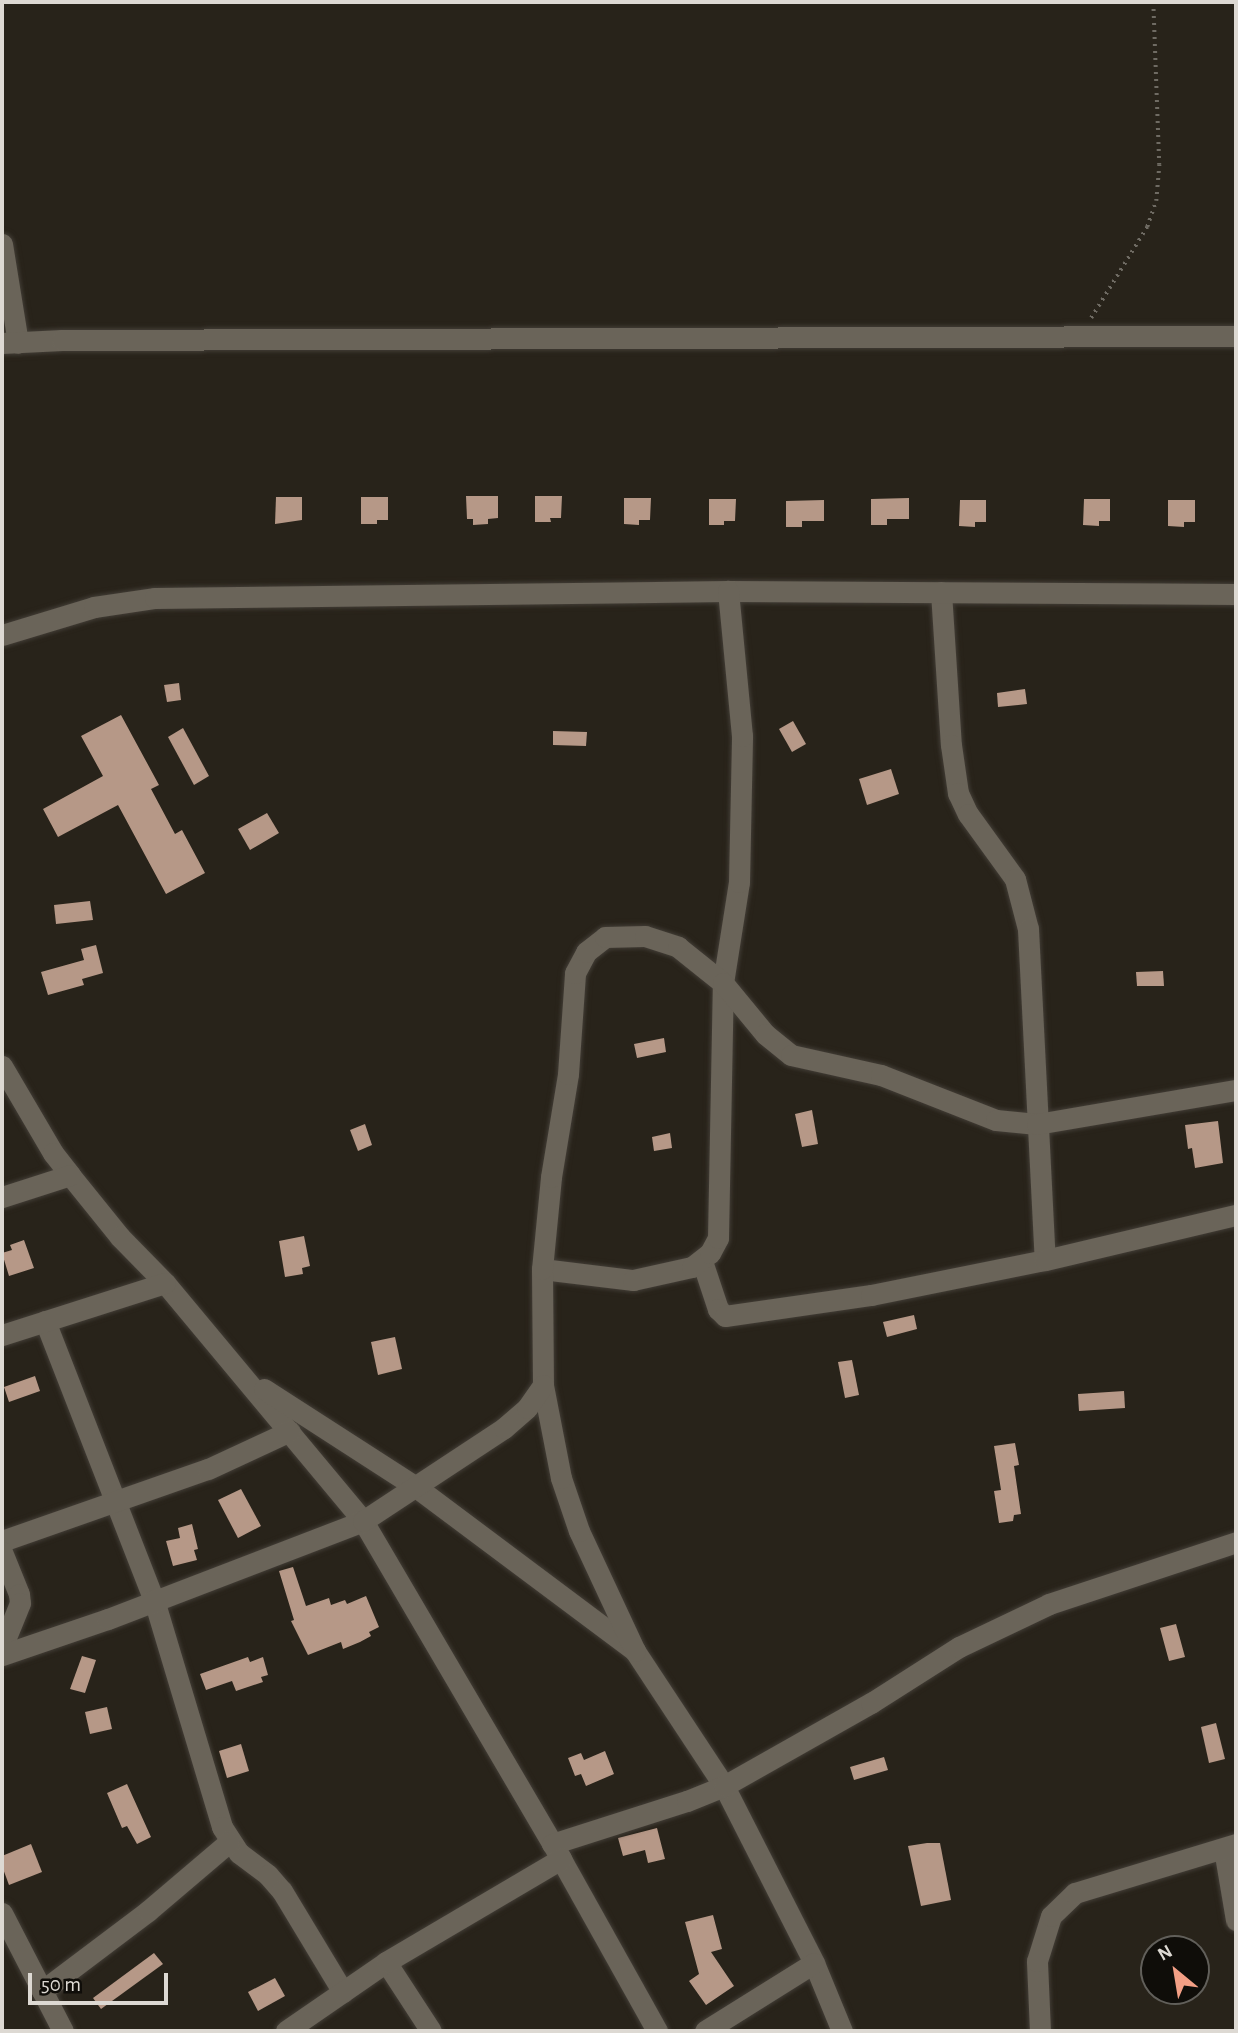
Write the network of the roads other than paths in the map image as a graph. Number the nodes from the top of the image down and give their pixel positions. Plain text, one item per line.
1 (2, 244) edge
2 (1236, 336) edge
3 (10, 343) edge
4 (728, 591) junction
5 (941, 592) junction
6 (1236, 594) edge
7 (2, 635) edge
8 (723, 983) junction
9 (2, 1068) edge
10 (1236, 1090) edge
11 (1037, 1124) junction
12 (70, 1175) junction
13 (2, 1197) edge
14 (1236, 1215) edge
15 (1045, 1260) junction
16 (702, 1261) junction
17 (542, 1269) junction
18 (165, 1283) junction
19 (45, 1321) junction
20 (2, 1335) edge
21 (244, 1377) junction
22 (543, 1385) junction
23 (290, 1431) junction
24 (416, 1487) junction
25 (114, 1501) junction
26 (363, 1521) junction
27 (2, 1541) edge
28 (1236, 1542) edge
29 (2, 1552) edge
30 (154, 1600) junction
31 (2, 1647) edge
32 (635, 1651) junction
33 (2, 1655) edge
34 (724, 1786) junction
35 (229, 1842) junction
36 (1230, 1846) edge
37 (556, 1852) junction
38 (2, 1913) edge
39 (1236, 1920) edge
40 (386, 1962) junction
41 (814, 1964) junction
42 (42, 1991) junction
43 (343, 1992) junction
44 (63, 2031) edge
45 (286, 2031) edge
46 (431, 2031) edge
47 (657, 2031) edge
48 (705, 2031) edge
49 (842, 2031) edge
50 (1040, 2031) edge

1 - 3 street
2 - 3 street
4 - 5 street
4 - 7 street
4 - 8 street
5 - 6 street
5 - 11 street
8 - 11 street
8 - 16 street
8 - 17 street
9 - 12 street
10 - 11 street
11 - 15 street
12 - 13 street
12 - 18 street
14 - 15 street
15 - 16 street
16 - 17 street
17 - 22 street
18 - 19 street
18 - 21 street
19 - 20 street
19 - 25 street
21 - 23 street
21 - 24 street
22 - 24 street
22 - 32 street
23 - 25 street
23 - 26 street
24 - 26 street
24 - 32 street
25 - 27 street
25 - 30 street
26 - 30 street
26 - 37 street
28 - 34 street
29 - 31 street
30 - 33 street
30 - 35 street
32 - 34 street
34 - 37 street
34 - 41 street
35 - 42 street
35 - 43 street
36 - 39 street
36 - 50 street
37 - 40 street
37 - 47 street
38 - 42 street
40 - 43 street
40 - 46 street
41 - 48 street
41 - 49 street
42 - 44 street
43 - 45 street

